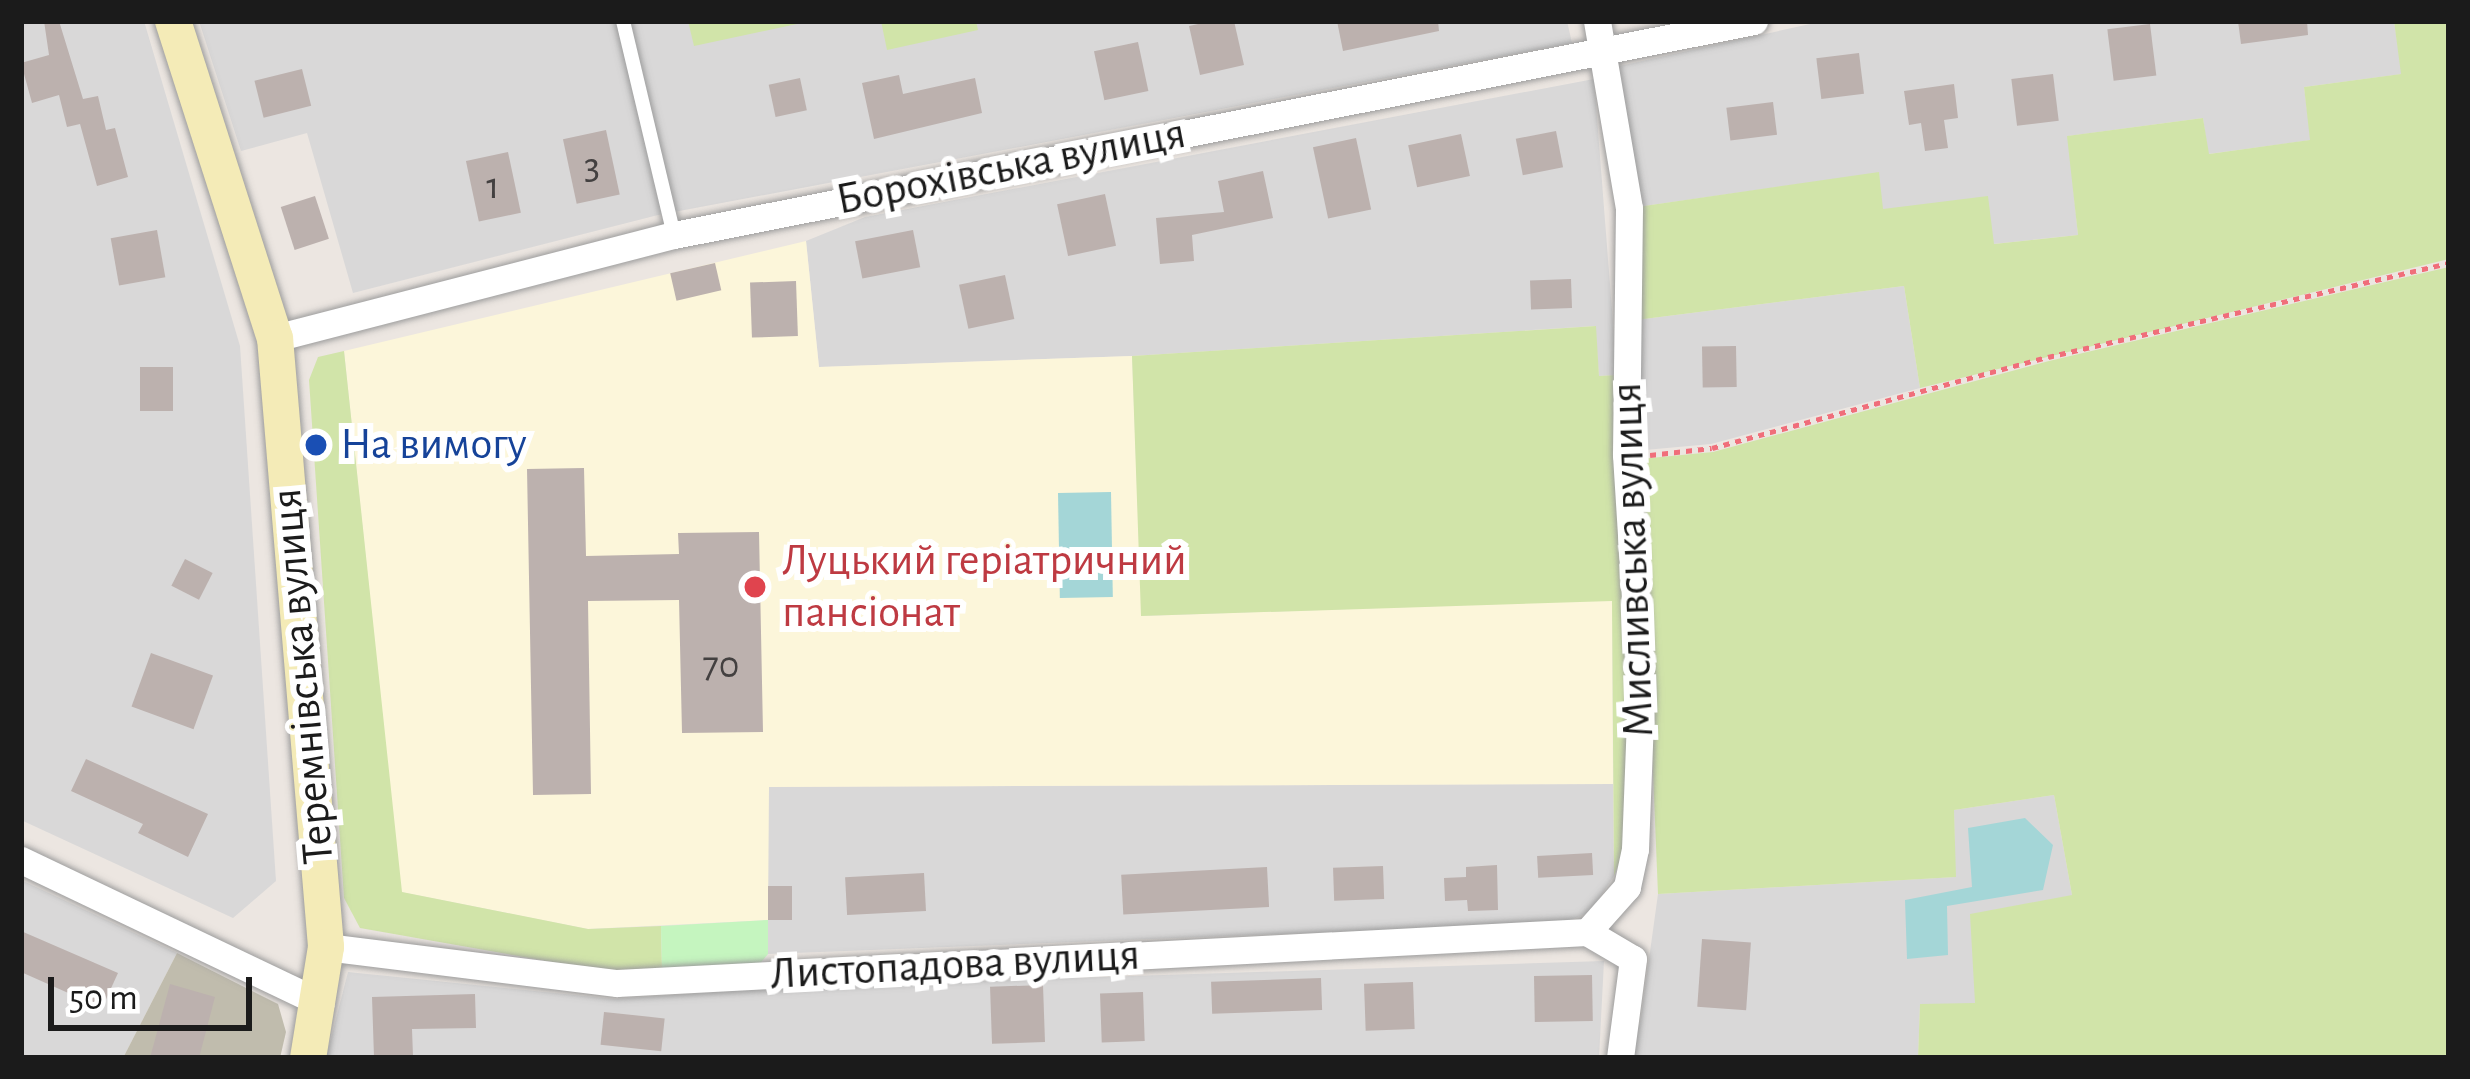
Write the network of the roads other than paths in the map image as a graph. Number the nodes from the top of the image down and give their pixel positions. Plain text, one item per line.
1 (173, 21) edge
2 (622, 21) edge
3 (1597, 21) edge
4 (1754, 21) edge
5 (1605, 54) junction
6 (674, 235) junction
7 (274, 338) junction
8 (21, 860) edge
9 (1587, 932) junction
10 (326, 947) junction
11 (321, 1004) junction
12 (308, 1058) edge
13 (1620, 1058) edge

1 - 7 street, Теремнівська вулиця
2 - 6 lane
3 - 5 street, Мисливська вулиця
4 - 5 street, Борохівська вулиця
5 - 6 street, Борохівська вулиця
5 - 9 street, Мисливська вулиця
6 - 7 street, Борохівська вулиця
7 - 10 street, Теремнівська вулиця
8 - 11 street
9 - 10 street, Листопадова вулиця
9 - 13 street
10 - 11 street, Теремнівська вулиця
11 - 12 street, Теремнівська вулиця

